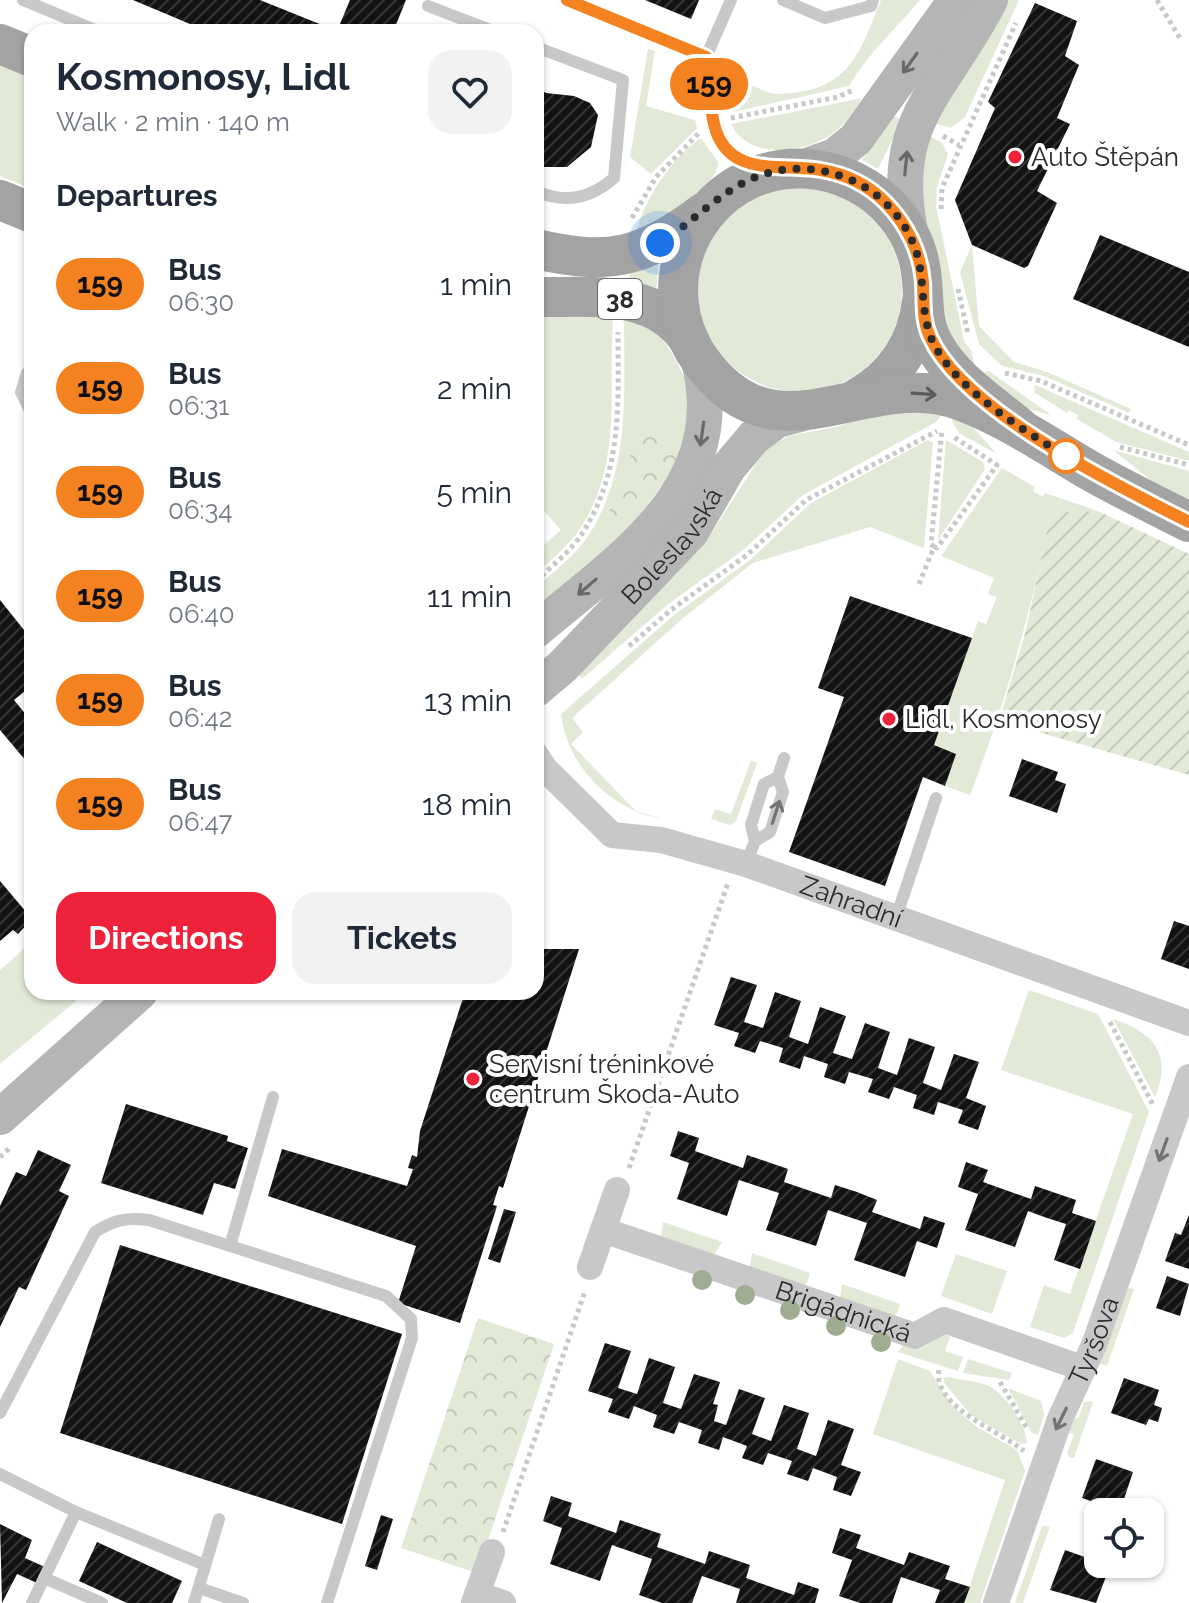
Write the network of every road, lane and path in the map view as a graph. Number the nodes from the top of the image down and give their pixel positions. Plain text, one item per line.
1 (23, 0) edge
2 (567, 0) edge
3 (731, 0) edge
4 (783, 0) edge
5 (873, 0) edge
6 (956, 0) edge
7 (1157, 0) edge
8 (428, 6) dead end
9 (1005, 7) edge
10 (81, 24) edge
11 (475, 24) edge
12 (1181, 40) dead end
13 (0, 44) edge
14 (544, 50) edge
15 (24, 54) edge
16 (706, 57) junction
17 (859, 80) dead end
18 (730, 118) dead end
19 (699, 133) dead end
20 (790, 169) junction
21 (544, 194) edge
22 (0, 200) edge
23 (711, 206) junction
24 (24, 210) edge
25 (631, 223) dead end
26 (928, 231) junction
27 (544, 250) edge
28 (940, 288) junction
29 (544, 297) edge
30 (618, 323) dead end
31 (970, 339) dead end
32 (694, 349) junction
33 (1000, 372) dead end
34 (847, 404) junction
35 (807, 412) junction
36 (950, 415) junction
37 (1019, 427) junction
38 (1113, 445) dead end
39 (1189, 445) edge
40 (1189, 465) edge
41 (1189, 522) edge
42 (934, 547) junction
43 (544, 573) edge
44 (919, 584) dead end
45 (544, 623) edge
46 (623, 651) dead end
47 (544, 682) edge
48 (784, 758) dead end
49 (544, 767) edge
50 (778, 777) junction
51 (936, 798) dead end
52 (743, 861) junction
53 (896, 918) junction
54 (131, 1000) edge
55 (1104, 1010) dead end
56 (1189, 1023) edge
57 (1189, 1077) edge
58 (273, 1097) dead end
59 (1155, 1110) dead end
60 (0, 1117) edge
61 (617, 1190) joint
62 (603, 1230) junction
63 (230, 1246) junction
64 (590, 1267) joint
65 (1082, 1368) junction
66 (939, 1370) dead end
67 (1000, 1382) dead end
68 (0, 1413) edge
69 (1030, 1437) dead end
70 (1034, 1457) dead end
71 (0, 1474) edge
72 (76, 1512) junction
73 (219, 1519) dead end
74 (492, 1552) joint
75 (205, 1565) junction
76 (44, 1578) junction
77 (199, 1588) junction
78 (476, 1599) edge
79 (32, 1603) edge
80 (102, 1603) edge
81 (194, 1603) edge
82 (243, 1603) edge
83 (327, 1603) edge
84 (503, 1603) edge
85 (996, 1603) edge

1 - 10 lane
2 - 16 lane
3 - 16 lane
4 - 5 lane
6 -> 20 street
7 - 12 path
8 - 11 lane
9 - 26 path
26 -> 9 street
13 - 15 main road
14 - 21 lane
16 - 20 lane
17 - 18 path
19 - 25 path
20 - 23 main road, 38
20 - 26 main road, 38
22 - 24 main road
23 - 27 main road, 38
23 - 32 main road, 38
26 - 28 main road, 38
28 - 31 path
28 - 34 main road, 38
28 - 37 main road, 38
29 - 32 main road, 38
30 - 43 path
32 - 35 main road, 38
32 -> 45 street
33 - 39 path
34 - 35 main road, 38
34 -> 36 main road
35 - 47 street, Boleslavská
36 - 37 main road
36 - 42 path
36 - 42 path
36 - 46 path
37 - 41 main road, 38
38 - 40 path
42 - 44 path
48 - 50 lane
49 - 52 street, Zahradní
50 - 52 lane
52 -> 50 lane
51 - 53 lane
52 - 53 street, Zahradní
52 - 61 path
53 - 56 street, Zahradní
54 - 60 street
55 - 59 path
57 -> 65 street, Tyršova
58 - 63 lane
61 - 62 street
62 - 64 street
62 - 65 street, Brigádnická
63 - 68 lane
63 - 83 lane
64 - 74 path
65 -> 85 street, Tyršova
66 - 70 path
67 - 69 path
71 - 72 lane
72 - 75 lane
72 - 76 lane
73 - 75 lane
74 - 78 street
75 - 77 lane
76 - 79 lane
76 - 80 lane
77 - 81 lane
77 - 82 lane
78 - 84 street

